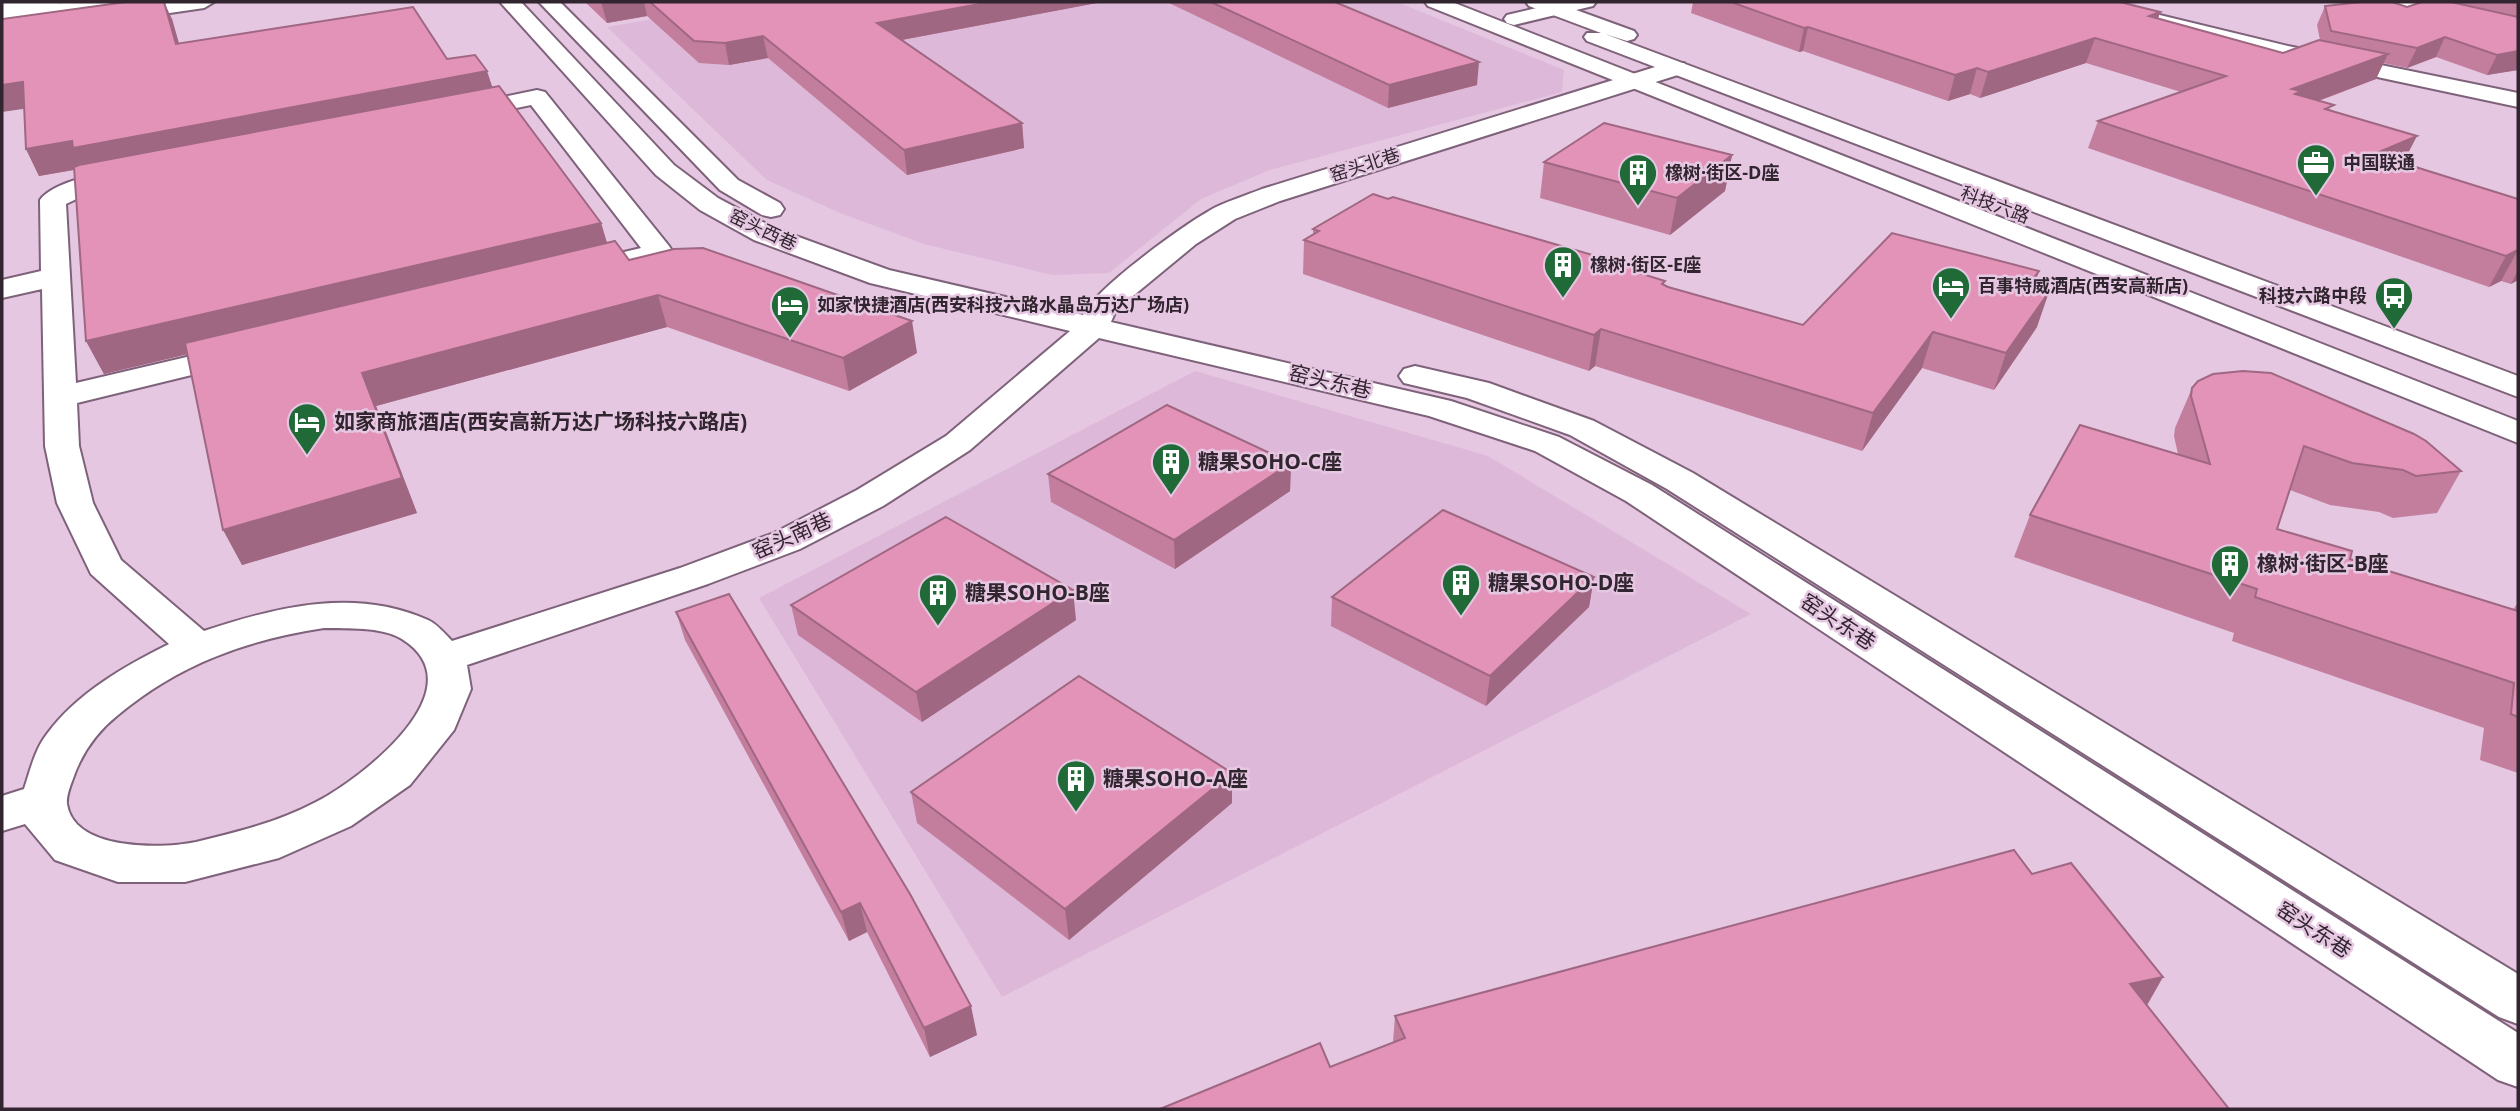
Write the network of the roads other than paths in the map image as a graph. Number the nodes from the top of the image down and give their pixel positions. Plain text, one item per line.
1 (52, 2) edge
2 (110, 2) edge
3 (156, 2) edge
4 (204, 2) edge
5 (510, 2) edge
6 (549, 2) edge
7 (1435, 2) edge
8 (1471, 2) edge
9 (1586, 2) edge
10 (2083, 2) edge
11 (2398, 2) edge
12 (2, 9) edge
13 (1528, 9) edge
14 (2, 17) edge
15 (2, 24) edge
16 (2518, 30) edge
17 (2, 32) edge
18 (1655, 74) junction
19 (2518, 100) edge
20 (441, 116) edge
21 (153, 171) edge
22 (55, 277) junction
23 (553, 278) edge
24 (2, 289) edge
25 (1098, 317) junction
26 (273, 345) edge
27 (2518, 364) edge
28 (2518, 387) edge
29 (60, 397) junction
30 (2518, 408) edge
31 (2518, 433) edge
32 (197, 647) junction
33 (444, 658) junction
34 (22, 807) edge
35 (2518, 1001) edge
36 (2518, 1063) edge

1 - 12 street
2 - 14 street
3 - 15 street
4 - 17 street
5 - 25 street, 窑头西巷
6 - 25 street, 窑头西巷
7 - 18 street
8 - 13 street, 科技六路
9 - 13 street
10 - 19 street
11 - 16 street
13 - 18 street, 科技六路
13 - 27 street
18 - 25 street, 窑头北巷
18 - 28 street, 科技六路
18 - 30 street, 科技六路
18 - 31 street
20 - 23 street
21 - 22 street
22 - 24 street
22 - 29 street
25 - 33 street, 窑头南巷
25 - 35 street, 窑头东巷
25 - 36 street, 窑头东巷
26 - 29 street
29 - 32 street
32 - 33 street
32 - 34 street
33 - 34 street

